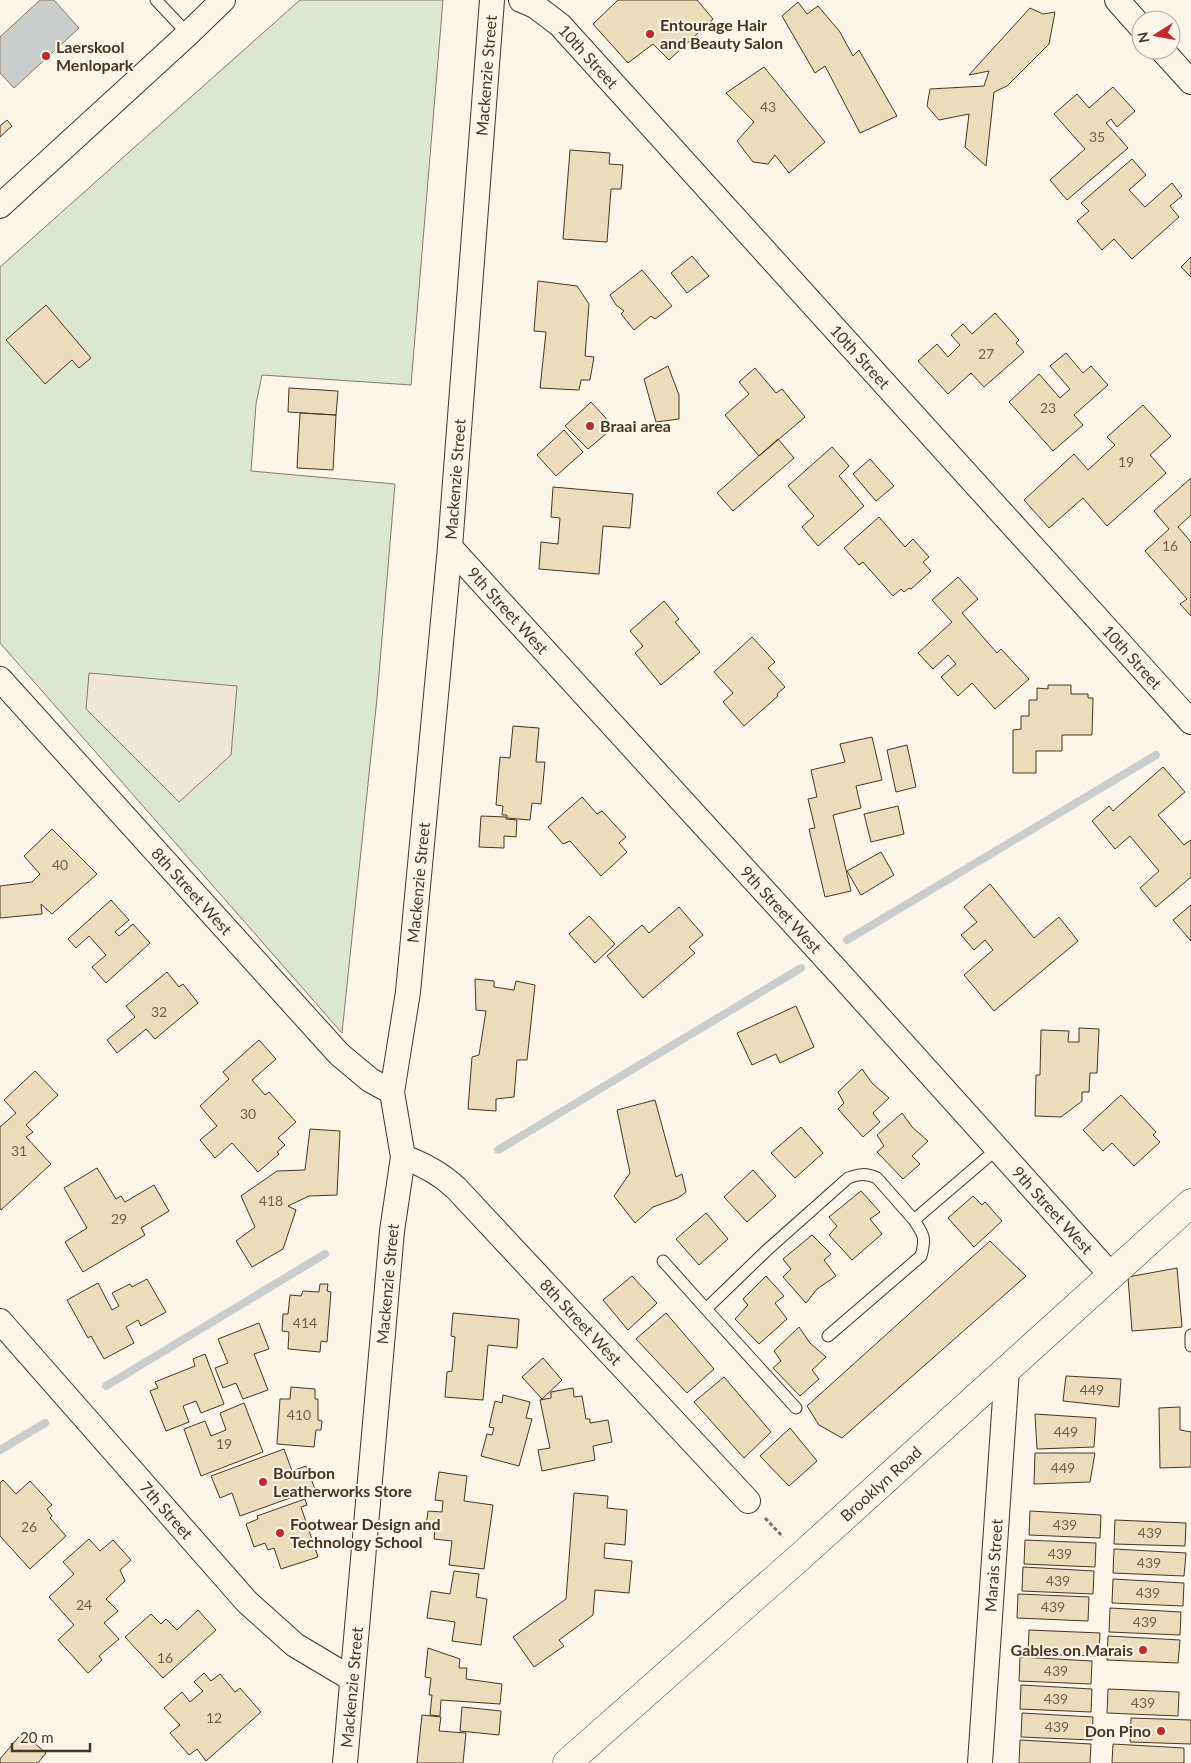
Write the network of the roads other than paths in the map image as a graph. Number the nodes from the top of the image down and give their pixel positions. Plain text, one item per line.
1 (156, 0) edge
2 (223, 0) edge
3 (492, 0) edge
4 (521, 0) edge
5 (1117, 0) edge
6 (1131, 15) edge
7 (188, 34) junction
8 (1171, 60) edge
9 (1191, 82) edge
10 (0, 206) edge
11 (450, 547) junction
12 (0, 679) edge
13 (1191, 722) edge
14 (392, 1092) junction
15 (998, 1149) junction
16 (403, 1157) junction
17 (1191, 1203) edge
18 (914, 1220) junction
19 (663, 1261) dead end
20 (1110, 1275) junction
21 (706, 1309) junction
22 (0, 1320) edge
23 (1191, 1335) edge
24 (828, 1336) dead end
25 (1191, 1346) edge
26 (1007, 1369) junction
27 (796, 1408) dead end
28 (748, 1501) road end
29 (352, 1679) junction
30 (345, 1763) edge
31 (568, 1763) edge
32 (980, 1763) edge

1 - 7 lane
2 - 7 street
3 - 11 street, Mackenzie Street
4 - 13 street, 10th Street
5 - 6 street
7 - 10 street
8 - 9 street
11 - 14 street, Mackenzie Street
11 - 15 street, 9th Street West
12 - 14 street, 8th Street West
14 - 16 street, Mackenzie Street
15 - 18 lane
15 - 20 street, 9th Street West
16 - 28 street, 8th Street West
16 - 29 street, Mackenzie Street
17 - 20 main road, Brooklyn Road
18 - 21 lane
18 - 24 lane
19 - 21 lane
20 - 26 main road, Brooklyn Road
21 - 27 lane
22 - 29 street, 7th Street
23 - 25 lane
26 - 31 main road, Brooklyn Road
26 - 32 street, Marais Street
29 - 30 street, Mackenzie Street

